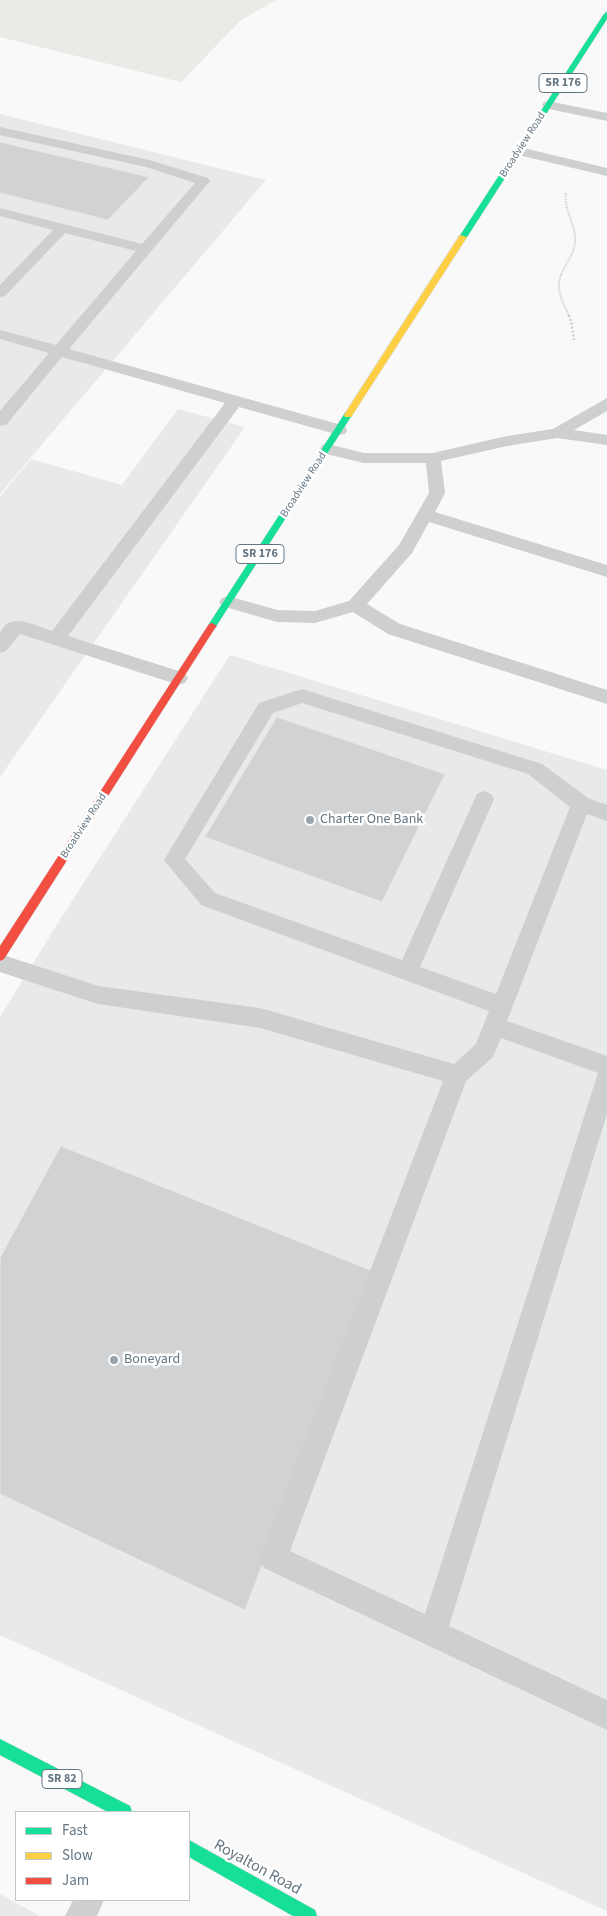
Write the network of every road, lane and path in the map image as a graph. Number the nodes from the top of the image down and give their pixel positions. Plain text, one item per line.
1 (607, 14) edge
2 (548, 105) junction
3 (607, 117) edge
4 (0, 131) edge
5 (519, 151) junction
6 (607, 172) edge
7 (566, 194) dead end
8 (0, 212) edge
9 (62, 228) junction
10 (146, 249) junction
11 (0, 293) edge
12 (0, 334) edge
13 (574, 340) dead end
14 (59, 351) junction
15 (235, 401) junction
16 (607, 403) edge
17 (0, 421) edge
18 (339, 430) junction
19 (557, 433) junction
20 (607, 440) edge
21 (328, 449) junction
22 (433, 458) junction
23 (425, 515) junction
24 (607, 571) edge
25 (228, 602) junction
26 (355, 605) junction
27 (8, 623) edge
28 (56, 639) junction
29 (0, 646) edge
30 (179, 678) junction
31 (607, 697) edge
32 (484, 799) dead end
33 (580, 804) junction
34 (607, 813) edge
35 (0, 956) edge
36 (0, 963) edge
37 (407, 972) junction
38 (498, 1016) junction
39 (607, 1066) edge
40 (457, 1075) junction
41 (607, 1077) edge
42 (433, 1632) junction
43 (607, 1715) edge
44 (0, 1747) edge
45 (122, 1811) edge
46 (190, 1849) edge
47 (88, 1901) edge
48 (81, 1916) edge
49 (309, 1916) edge

1 - 2 main road, Broadview Road / SR 176
2 - 3 lane
2 - 5 main road, Broadview Road / SR 176
4 - 10 lane
5 - 6 lane
5 - 18 main road, Broadview Road / SR 176
7 - 13 path
8 - 9 lane
9 - 10 lane
9 - 11 lane
10 - 14 lane
12 - 14 lane
14 - 15 lane
14 - 17 lane
15 - 18 lane
15 - 28 lane
16 - 19 lane
18 - 21 main road, Broadview Road / SR 176
19 - 20 lane
19 - 22 lane
21 - 22 lane
21 - 25 main road, Broadview Road / SR 176
22 - 23 lane
23 - 24 lane
23 - 26 lane
25 - 26 lane
25 - 30 main road, Broadview Road / SR 176
26 - 31 lane
27 - 28 lane
27 - 29 lane
28 - 30 lane
30 - 35 main road, Broadview Road / SR 176
32 - 37 lane
33 - 34 lane
33 - 37 lane
33 - 38 lane
36 - 40 lane
37 - 38 lane
38 - 39 lane
38 - 40 lane
40 - 42 lane
41 - 42 lane
42 - 43 lane
44 - 45 main road, SR 82
46 - 49 main road, Royalton Road
47 - 48 lane

